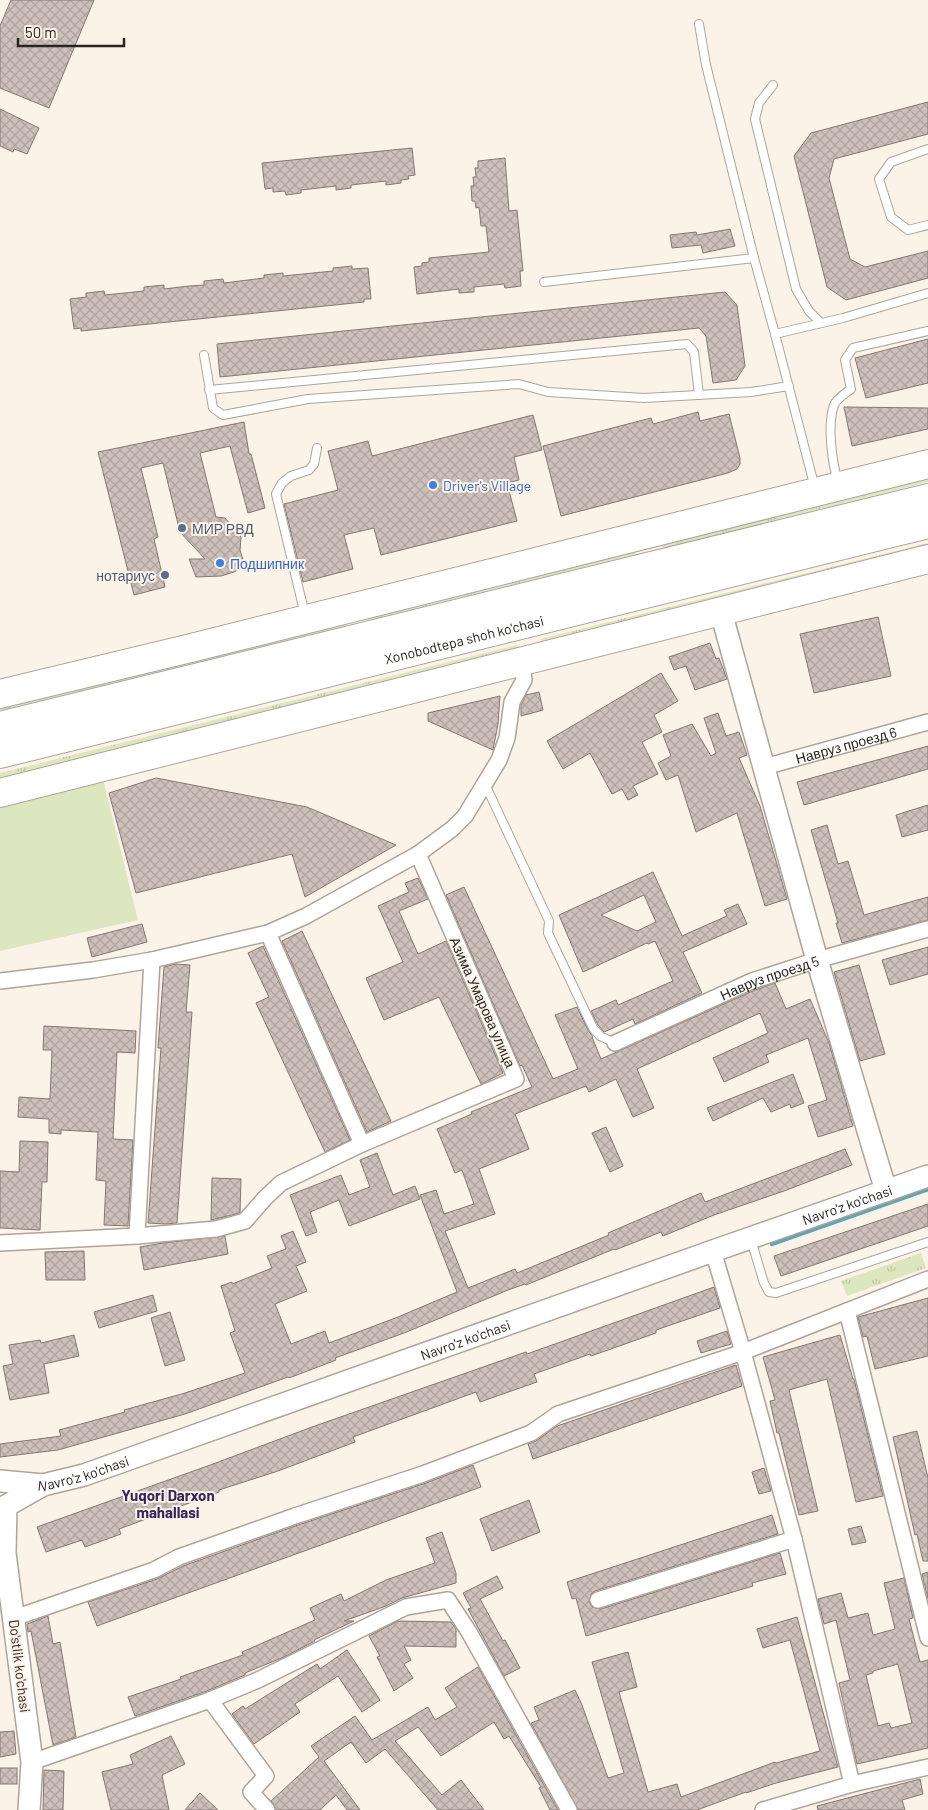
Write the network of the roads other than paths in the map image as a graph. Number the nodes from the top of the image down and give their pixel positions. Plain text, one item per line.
1 (699, 24) dead end
2 (774, 85) dead end
3 (928, 149) edge
4 (928, 225) edge
5 (754, 258) junction
6 (544, 282) dead end
7 (928, 293) edge
8 (821, 323) junction
9 (928, 331) edge
10 (775, 334) junction
11 (204, 355) dead end
12 (789, 386) junction
13 (209, 390) junction
14 (699, 395) junction
15 (318, 448) dead end
16 (928, 464) edge
17 (828, 489) junction
18 (928, 498) edge
19 (928, 524) edge
20 (624, 540) junction
21 (681, 558) junction
22 (928, 560) edge
23 (335, 612) junction
24 (721, 612) junction
25 (307, 619) junction
26 (506, 629) junction
27 (383, 631) junction
28 (548, 655) junction
29 (522, 662) junction
30 (0, 694) edge
31 (928, 722) edge
32 (0, 726) edge
33 (0, 754) edge
34 (764, 767) junction
35 (485, 784) junction
36 (0, 793) edge
37 (418, 854) junction
38 (928, 929) edge
39 (268, 933) junction
40 (152, 960) junction
41 (817, 960) junction
42 (0, 981) edge
43 (615, 1042) joint
44 (362, 1144) junction
45 (928, 1176) edge
46 (886, 1191) junction
47 (137, 1236) junction
48 (750, 1238) junction
49 (928, 1242) edge
50 (0, 1244) edge
51 (713, 1251) junction
52 (928, 1279) edge
53 (847, 1311) junction
54 (743, 1352) junction
55 (2, 1481) edge
56 (43, 1485) junction
57 (6, 1506) junction
58 (794, 1540) junction
59 (2, 1554) edge
60 (598, 1600) dead end
61 (14, 1618) junction
62 (928, 1638) edge
63 (210, 1700) junction
64 (32, 1762) junction
65 (928, 1767) edge
66 (852, 1784) junction
67 (29, 1810) edge
68 (267, 1810) edge
69 (570, 1810) edge
70 (763, 1810) edge

1 - 5 lane
2 - 8 lane
3 - 4 lane
5 - 6 lane
5 - 10 lane
7 - 8 lane
8 - 10 lane
9 - 17 lane
10 - 12 lane
11 - 13 lane
12 - 14 lane
12 - 17 lane
13 - 14 lane
13 - 14 lane
15 - 25 lane
16 - 17 highway
17 - 20 highway
18 - 21 highway, Xonobodtepa shoh ko'chasi
19 - 26 highway, Xonobodtepa shoh ko'chasi
20 - 21 highway
20 - 23 highway
21 - 27 highway, Xonobodtepa shoh ko'chasi
22 - 24 highway
23 - 25 highway
23 - 27 highway
24 - 28 highway
24 - 34 street
25 - 30 highway
26 - 28 highway
26 - 33 highway, Xonobodtepa shoh ko'chasi
27 - 32 highway, Xonobodtepa shoh ko'chasi
28 - 29 highway
29 - 35 street
29 - 36 highway
31 - 34 street, Навруз проезд 6
34 - 41 street
35 - 37 street
35 - 43 lane
37 - 39 street
37 - 44 street, Азима Умарова улица
38 - 41 street, Навруз проезд 5
39 - 40 street
39 - 44 street
40 - 42 street
40 - 47 street
41 - 43 street, Навруз проезд 5
41 - 46 street
44 - 47 street, Азима Умарова улица
45 - 46 street, Navro'z ko'chasi
46 - 48 street, Navro'z ko'chasi
47 - 50 street, Азима Умарова улица
48 - 49 lane
48 - 51 street, Navro'z ko'chasi
51 - 54 street
51 - 56 street, Navro'z ko'chasi
52 - 53 street
53 - 54 street
53 - 62 street
54 - 58 street
54 - 61 street
55 - 56 street, Navro'z ko'chasi
55 - 57 street, Do'stlik ko'chasi
56 - 57 street
57 - 59 street, Do'stlik ko'chasi
58 - 60 street
58 - 66 street
59 - 61 street, Do'stlik ko'chasi
61 - 64 street, Do'stlik ko'chasi
63 - 64 street
63 - 68 street
63 - 69 street
64 - 67 street, Do'stlik ko'chasi
65 - 66 street
66 - 70 street

